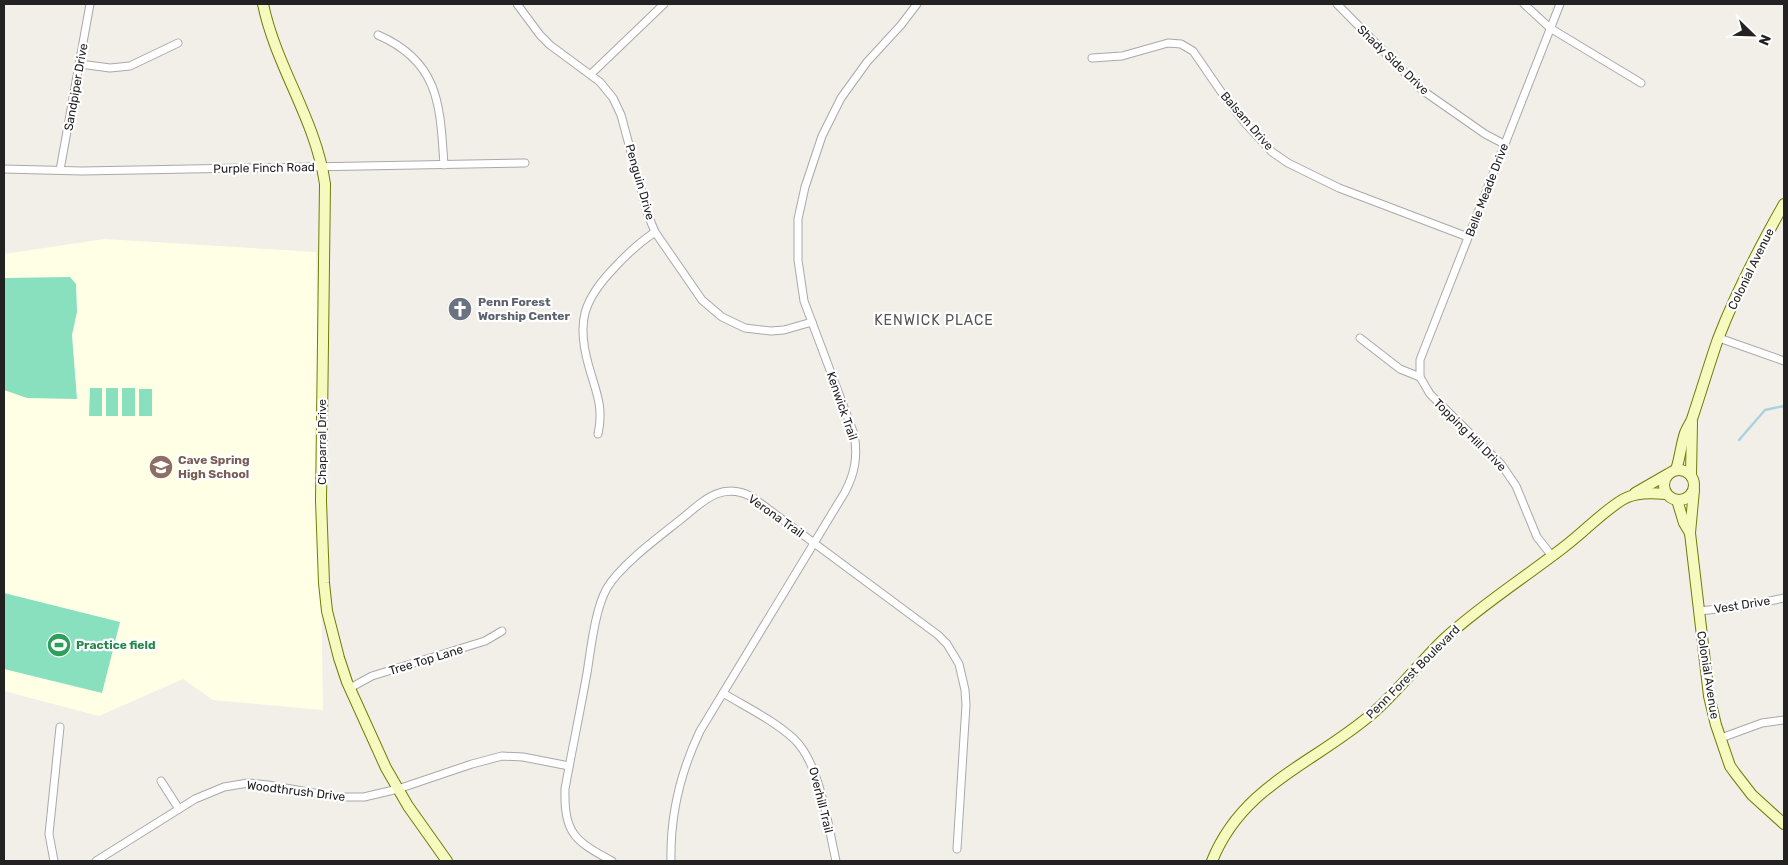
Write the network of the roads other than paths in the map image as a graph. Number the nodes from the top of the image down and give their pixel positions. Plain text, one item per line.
1 (90, 4) edge
2 (264, 4) edge
3 (517, 4) edge
4 (664, 4) edge
5 (916, 4) edge
6 (1336, 4) edge
7 (1524, 4) edge
8 (1560, 4) edge
9 (1550, 28) junction
10 (378, 35) dead end
11 (178, 43) dead end
12 (1092, 58) dead end
13 (80, 64) junction
14 (591, 74) junction
15 (1641, 84) dead end
16 (1504, 144) junction
17 (525, 163) dead end
18 (444, 165) junction
19 (323, 167) junction
20 (4, 169) edge
21 (60, 170) junction
22 (1784, 204) edge
23 (655, 232) junction
24 (1468, 237) junction
25 (812, 322) junction
26 (1360, 338) dead end
27 (1719, 338) junction
28 (1784, 361) edge
29 (1420, 377) junction
30 (1692, 420) junction
31 (598, 434) dead end
32 (1672, 472) junction
33 (1691, 475) junction
34 (1694, 490) junction
35 (1666, 494) junction
36 (1631, 496) junction
37 (1677, 500) junction
38 (1690, 533) junction
39 (814, 543) junction
40 (1552, 556) junction
41 (1784, 598) edge
42 (1699, 612) junction
43 (502, 631) dead end
44 (350, 688) junction
45 (723, 693) junction
46 (1784, 720) edge
47 (60, 727) dead end
48 (1721, 738) junction
49 (570, 766) junction
50 (161, 781) dead end
51 (398, 789) junction
52 (179, 809) junction
53 (1784, 824) edge
54 (957, 849) dead end
55 (54, 861) edge
56 (96, 861) edge
57 (447, 861) edge
58 (612, 861) edge
59 (671, 861) edge
60 (836, 861) edge
61 (1212, 861) edge

1 - 13 street, Sandpiper Drive
2 - 19 street, Chaparral Drive
3 - 14 street, Penguin Drive
4 - 14 street
5 - 25 street, Kenwick Trail
6 - 16 street, Shady Side Drive
7 - 9 street
8 - 9 street, Belle Meade Drive
9 - 15 street
9 - 16 street, Belle Meade Drive
10 - 18 street
11 - 13 street
12 - 24 street, Balsam Drive
13 - 21 street, Sandpiper Drive
14 - 23 street, Penguin Drive
16 - 24 street, Belle Meade Drive
17 - 18 street, Purple Finch Road
18 - 19 street, Purple Finch Road
19 - 21 street, Purple Finch Road
19 - 44 street, Chaparral Drive
20 - 21 street, Purple Finch Road
22 - 27 street, Colonial Avenue
23 - 25 street, Penguin Drive
23 - 31 street
24 - 29 street, Belle Meade Drive
25 - 39 street, Kenwick Trail
26 - 29 street
27 - 28 street
27 - 30 street, Colonial Avenue
29 - 40 street, Topping Hill Drive
30 - 32 street, Colonial Avenue
30 - 33 street, Colonial Avenue
32 - 33 street
32 - 35 street, Colonial Avenue
32 - 36 street, Penn Forest Boulevard
33 - 34 street, Colonial Avenue
34 - 37 street
34 - 38 street, Colonial Avenue
35 - 36 street, Penn Forest Boulevard
35 - 37 street
36 - 40 street, Penn Forest Boulevard
37 - 38 street, Colonial Avenue
38 - 42 street, Colonial Avenue
39 - 45 street, Kenwick Trail
39 - 49 street, Verona Trail
39 - 54 street, Verona Trail
40 - 61 street, Penn Forest Boulevard
41 - 42 street, Vest Drive
42 - 48 street, Colonial Avenue
43 - 44 street, Tree Top Lane
44 - 51 street, Chaparral Drive
45 - 59 street, Kenwick Trail
45 - 60 street, Overhill Trail
46 - 48 street
47 - 55 street
48 - 53 street, Colonial Avenue
49 - 51 street, Woodthrush Drive
49 - 58 street, Verona Trail
50 - 52 street
51 - 52 street, Woodthrush Drive
51 - 57 street, Chaparral Drive
52 - 56 street, Woodthrush Drive

